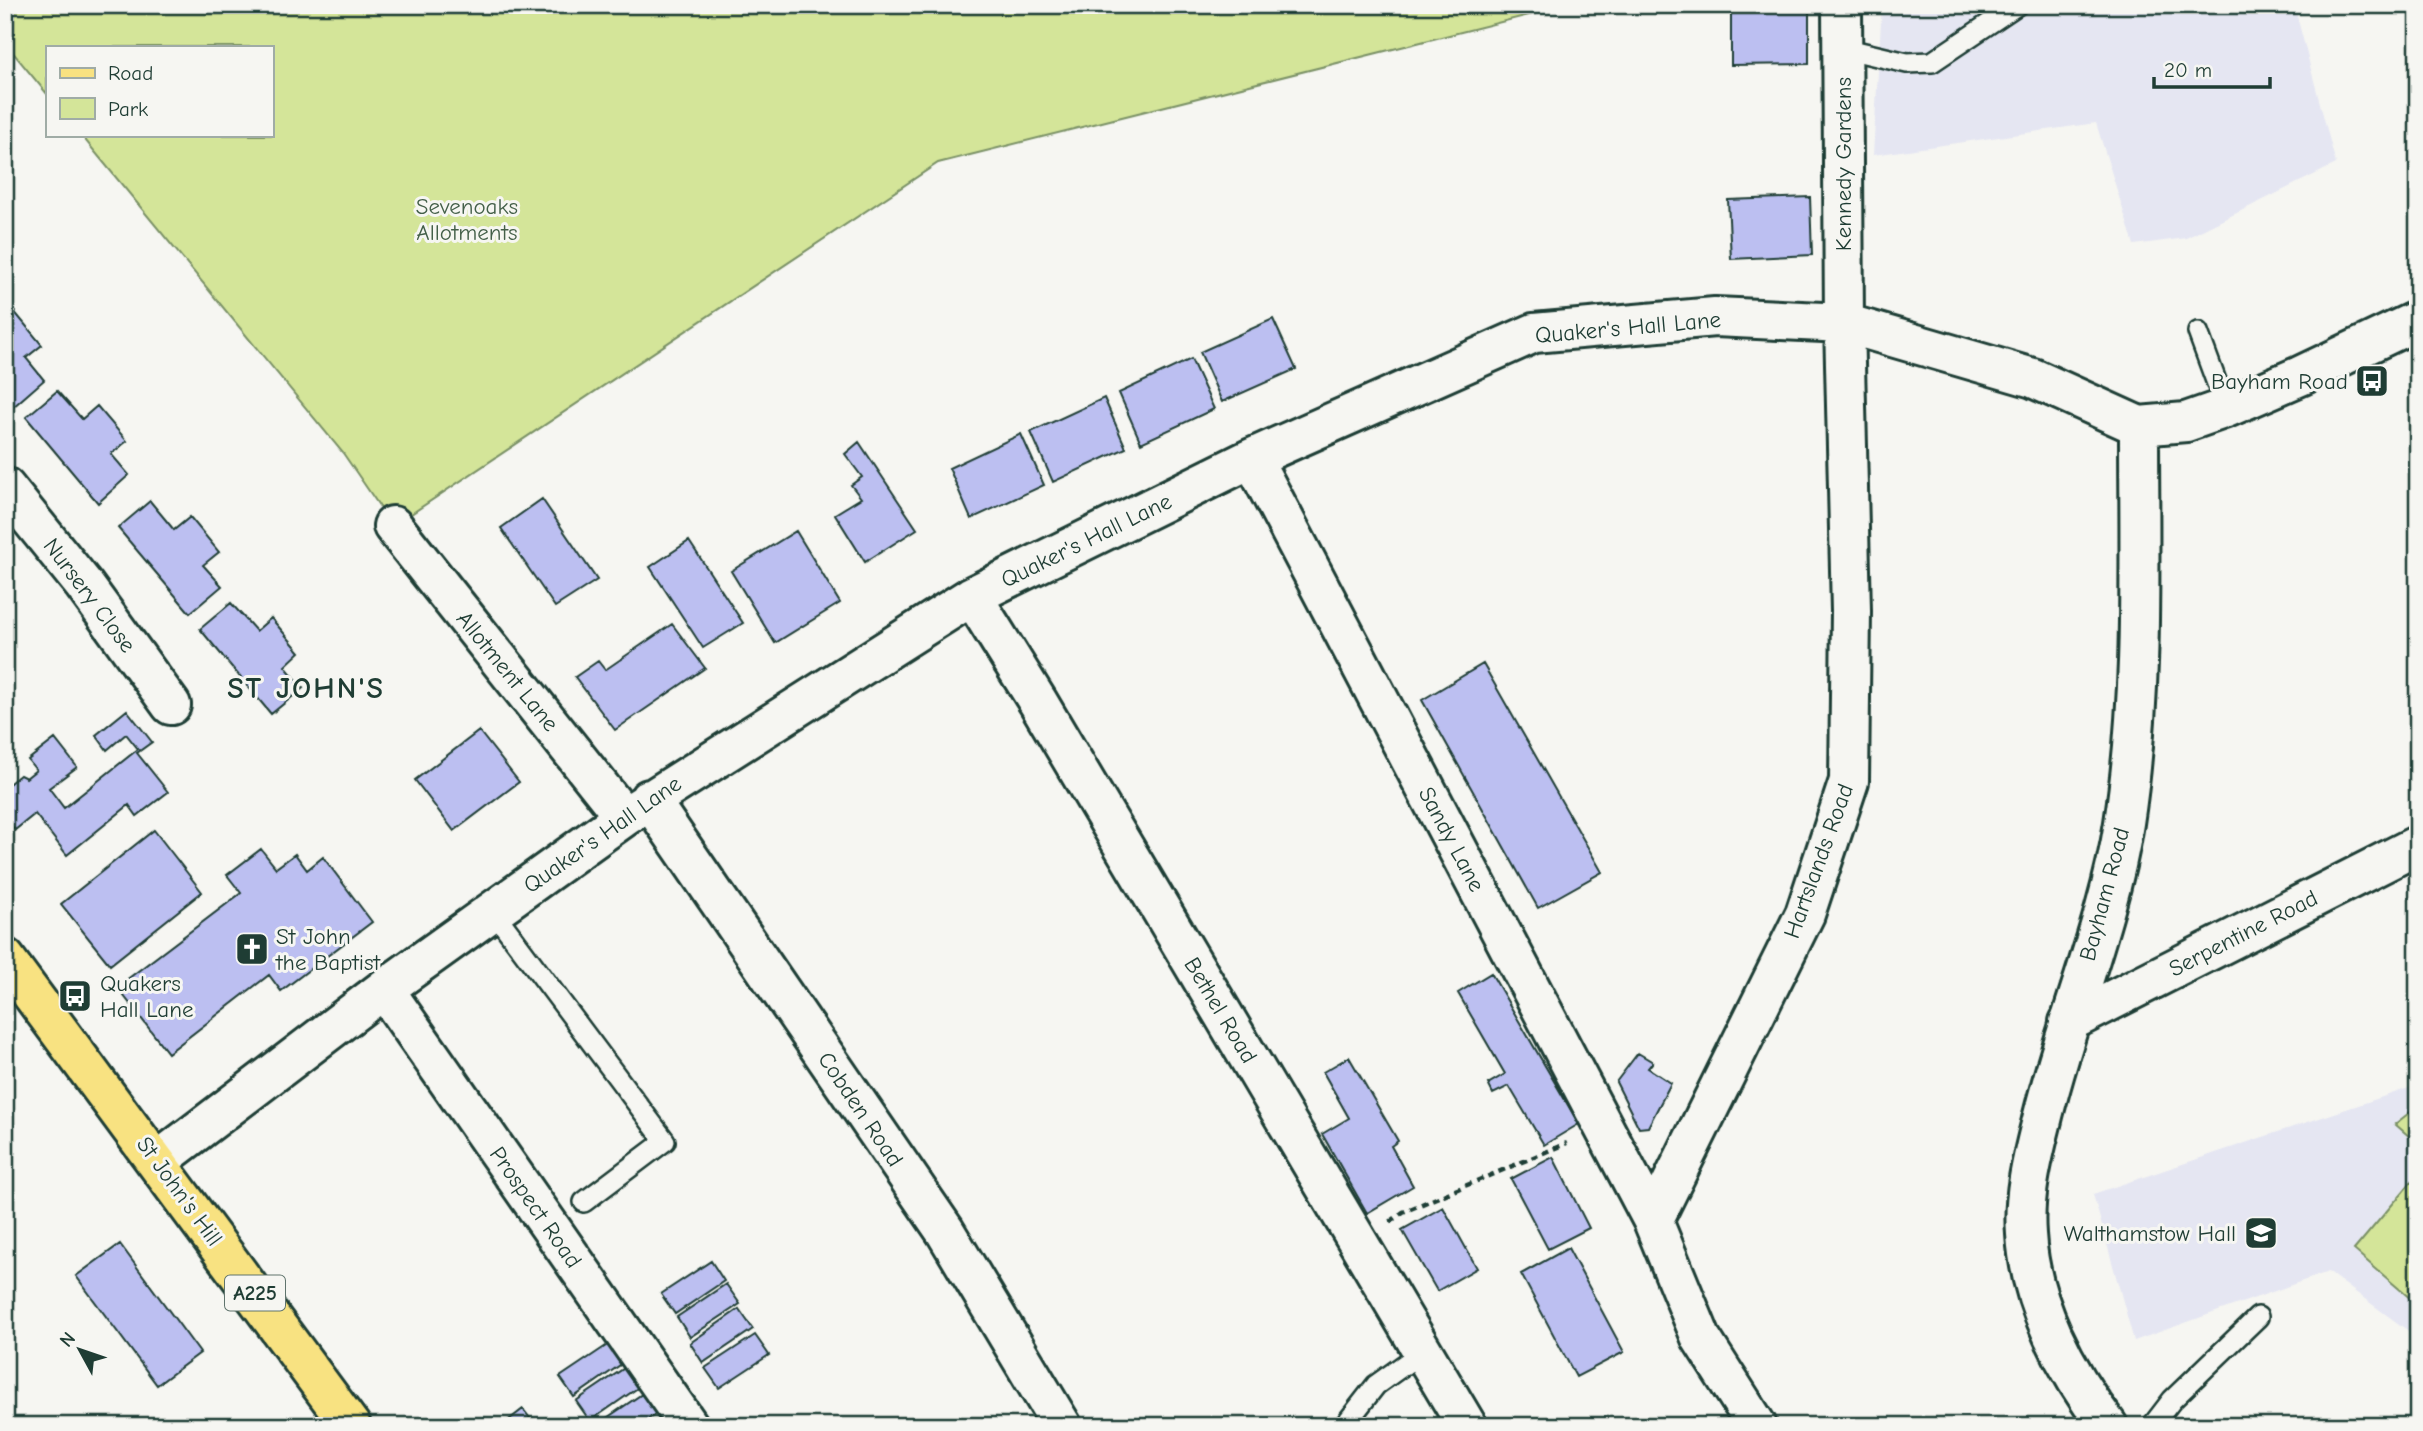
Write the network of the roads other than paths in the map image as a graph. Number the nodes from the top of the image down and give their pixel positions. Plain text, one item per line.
1 (1842, 5) edge
2 (2017, 5) edge
3 (1843, 48) junction
4 (2418, 320) edge
5 (1844, 323) junction
6 (2199, 332) dead end
7 (2225, 408) junction
8 (2139, 426) junction
9 (1252, 458) junction
10 (5, 487) edge
11 (393, 526) dead end
12 (972, 596) junction
13 (171, 705) dead end
14 (637, 808) junction
15 (2418, 845) edge
16 (493, 911) junction
17 (5, 958) edge
18 (384, 989) junction
19 (2069, 1022) junction
20 (158, 1161) junction
21 (584, 1202) dead end
22 (1653, 1221) junction
23 (2258, 1317) dead end
24 (1422, 1352) junction
25 (351, 1426) edge
26 (689, 1426) edge
27 (1062, 1426) edge
28 (1344, 1426) edge
29 (1467, 1426) edge
30 (1757, 1426) edge
31 (2108, 1426) edge
32 (2152, 1426) edge

1 - 3 street, Kennedy Gardens
2 - 3 lane
3 - 5 street, Kennedy Gardens
4 - 7 street
5 - 8 street, Quaker's Hall Lane
5 - 9 street, Quaker's Hall Lane
5 - 22 street, Hartslands Road
6 - 7 lane
7 - 8 street
8 - 19 street, Bayham Road
9 - 12 street, Quaker's Hall Lane
9 - 22 street, Sandy Lane
10 - 13 street, Nursery Close
11 - 14 street, Allotment Lane
12 - 14 street, Quaker's Hall Lane
12 - 24 street, Bethel Road
14 - 16 street, Quaker's Hall Lane
14 - 27 street, Cobden Road
15 - 19 street, Serpentine Road
16 - 18 street, Quaker's Hall Lane
16 - 21 lane
17 - 20 main road, St John's Hill / A225
18 - 20 street, Quaker's Hall Lane
18 - 26 street, Prospect Road
19 - 31 street, Bayham Road
20 - 25 main road, St John's Hill / A225
22 - 30 street
23 - 32 lane
24 - 28 lane
24 - 29 street, Bethel Road

